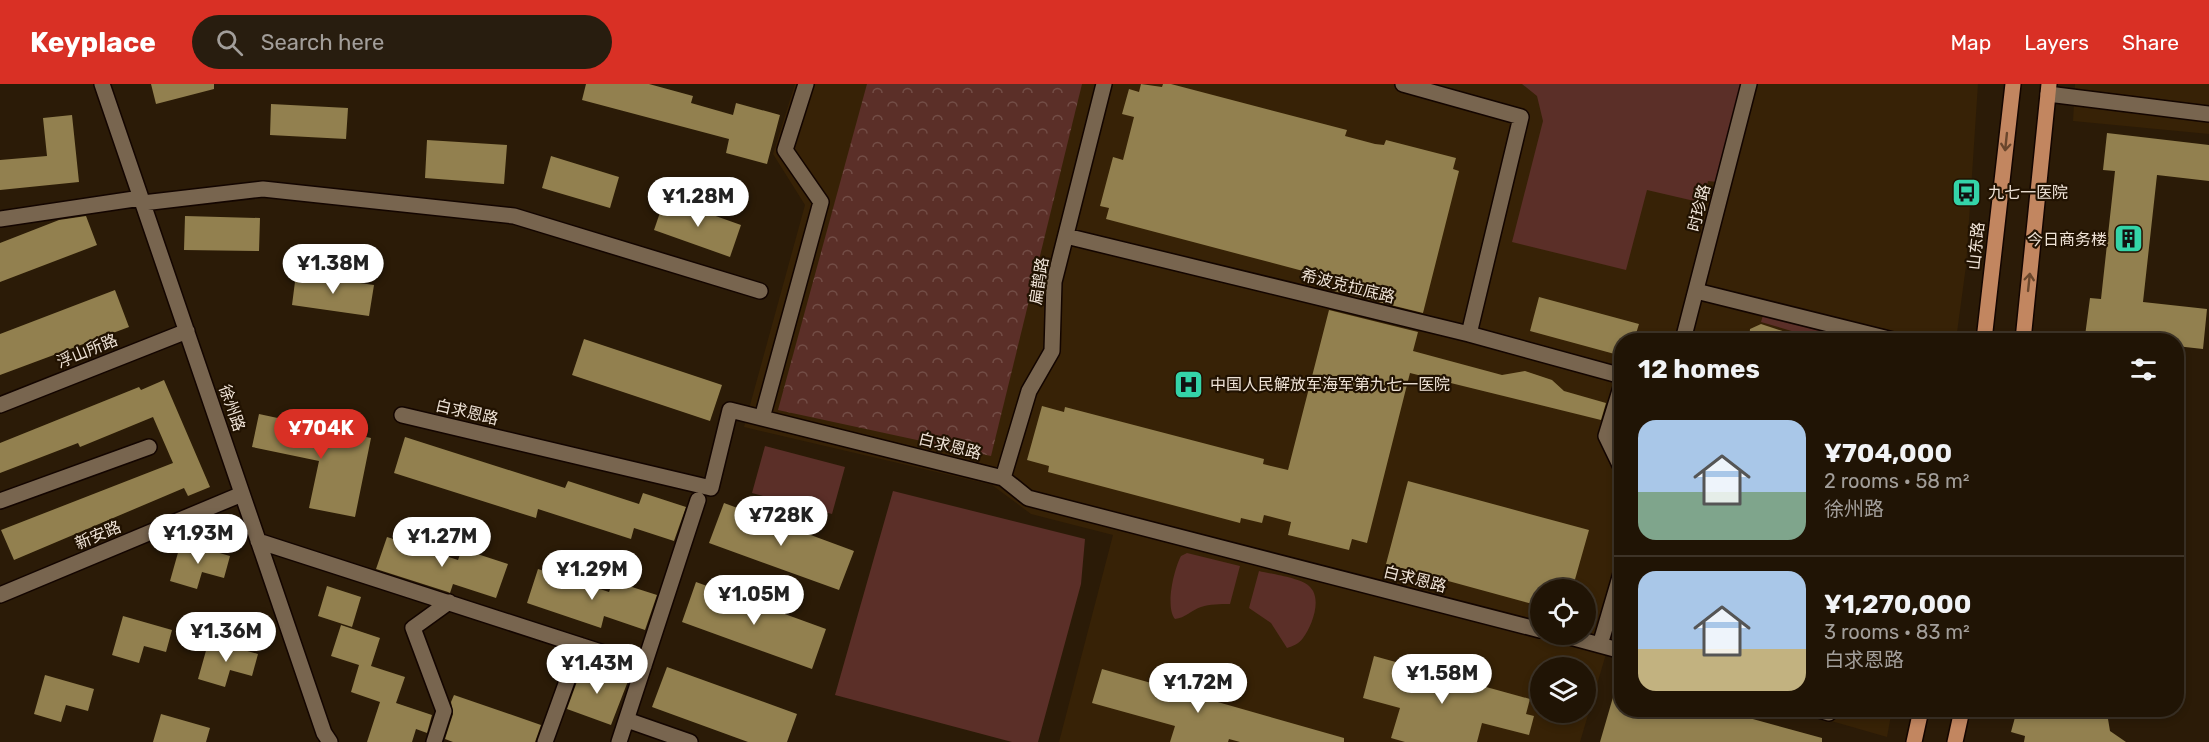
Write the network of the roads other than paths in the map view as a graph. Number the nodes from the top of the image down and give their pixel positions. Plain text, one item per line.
1 (102, 84) edge
2 (806, 84) edge
3 (1104, 84) edge
4 (1403, 84) edge
5 (1749, 84) edge
6 (2013, 84) edge
7 (2048, 89) edge
8 (2209, 114) edge
9 (142, 200) junction
10 (0, 219) edge
11 (1066, 236) junction
12 (760, 291) dead end
13 (1696, 291) junction
14 (187, 331) junction
15 (1685, 333) edge
16 (1865, 333) edge
17 (1985, 333) edge
18 (2024, 333) edge
19 (1469, 334) junction
20 (1614, 374) edge
21 (0, 405) edge
22 (1614, 410) edge
23 (402, 415) dead end
24 (762, 418) junction
25 (148, 447) dead end
26 (1614, 452) edge
27 (1003, 477) junction
28 (242, 494) junction
29 (698, 500) dead end
30 (0, 501) edge
31 (258, 541) junction
32 (0, 595) edge
33 (1614, 597) edge
34 (449, 603) junction
35 (1530, 627) edge
36 (1596, 644) edge
37 (580, 645) junction
38 (1600, 645) junction
39 (1614, 649) edge
40 (644, 666) junction
41 (1919, 717) edge
42 (1960, 717) edge
43 (627, 720) junction
44 (330, 742) edge
45 (434, 742) edge
46 (545, 742) edge
47 (619, 742) edge
48 (690, 742) edge
49 (1914, 742) edge
50 (1955, 742) edge

1 - 9 street, 徐州路
2 - 24 street
3 - 11 street, 扁鹊路
4 - 19 street
5 - 13 street, 时珍路
6 -> 17 main road, 山东路
7 - 8 street
18 -> 7 main road
9 - 10 street
9 - 12 street
9 - 14 street, 徐州路
11 - 19 street, 希波克拉底路
11 - 27 street, 扁鹊路
13 - 15 street, 时珍路
13 - 16 street
14 - 21 street, 浮山所路
14 - 28 street, 徐州路
19 - 20 street, 希波克拉底路
22 - 26 street
23 - 24 street, 白求恩路
24 - 27 street, 白求恩路
25 - 30 street
27 - 35 street, 白求恩路
28 - 31 street, 徐州路
28 - 32 street, 新安路
29 - 40 street
31 - 34 street
31 - 44 street, 徐州路
33 - 38 street
34 - 37 street
34 - 45 street
36 - 38 street
37 - 40 street
37 - 46 street
38 - 39 street
40 - 43 street
41 - 49 main road
42 - 50 main road
43 - 47 street
43 - 48 street

